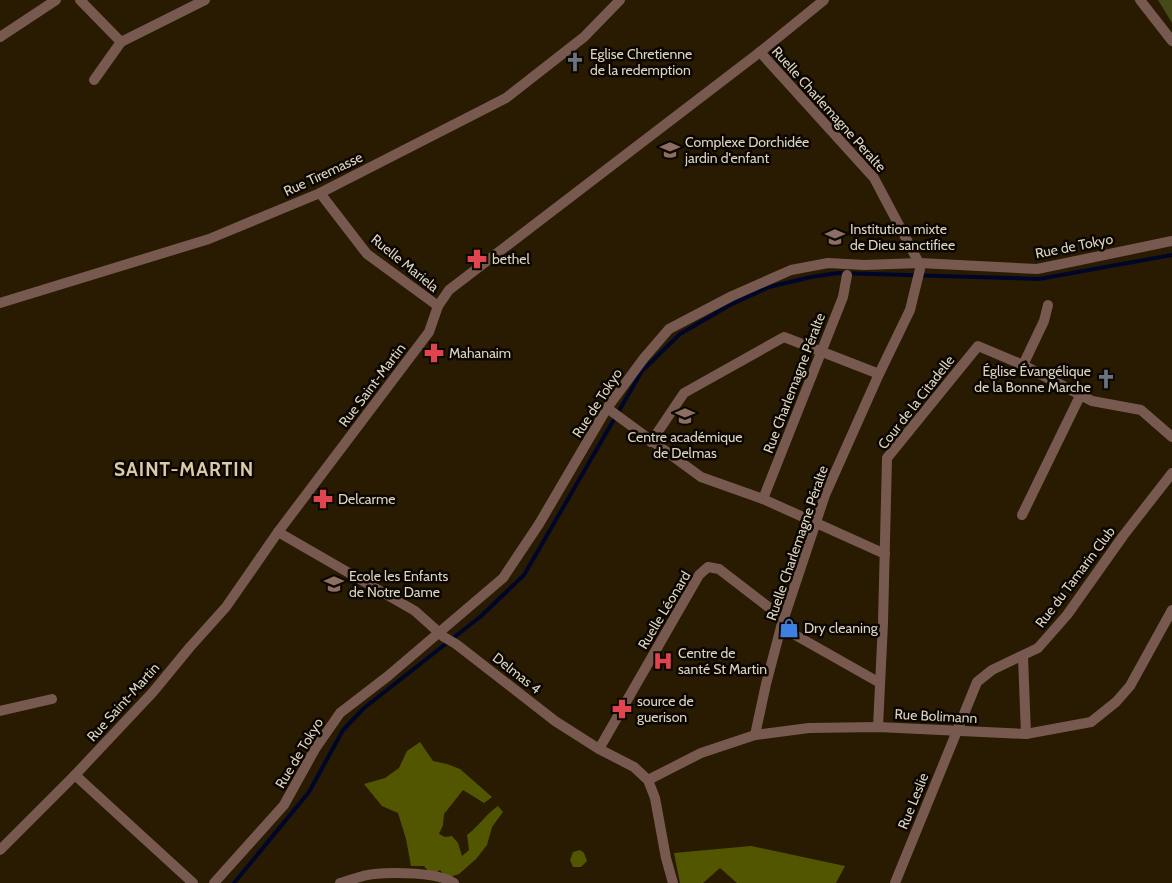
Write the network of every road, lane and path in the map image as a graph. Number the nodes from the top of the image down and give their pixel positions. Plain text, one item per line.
1 (56, 0) edge
2 (80, 0) edge
3 (205, 0) edge
4 (620, 0) edge
5 (824, 0) edge
6 (1140, 0) edge
7 (0, 37) edge
8 (1172, 41) edge
9 (121, 42) junction
10 (760, 52) junction
11 (94, 80) dead end
12 (320, 193) junction
13 (1172, 241) edge
14 (920, 266) junction
15 (847, 275) dead end
16 (0, 303) edge
17 (1048, 304) dead end
18 (438, 306) junction
19 (820, 351) junction
20 (1023, 366) junction
21 (879, 374) junction
22 (1080, 396) junction
23 (607, 408) junction
24 (1172, 437) edge
25 (651, 442) junction
26 (1172, 473) edge
27 (763, 499) junction
28 (1022, 514) dead end
29 (816, 523) junction
30 (278, 532) junction
31 (885, 554) junction
32 (1172, 610) edge
33 (783, 623) junction
34 (442, 635) junction
35 (1023, 657) junction
36 (880, 683) junction
37 (52, 699) dead end
38 (0, 711) edge
39 (878, 726) junction
40 (957, 730) junction
41 (1026, 734) junction
42 (755, 735) junction
43 (599, 749) junction
44 (75, 775) junction
45 (648, 780) junction
46 (0, 850) edge
47 (192, 883) edge
48 (214, 883) edge
49 (340, 883) edge
50 (454, 883) edge
51 (673, 883) edge
52 (895, 883) edge

1 - 7 street
2 - 9 street
3 - 9 street
4 - 12 street, Rue Tiremasse
5 - 10 street, Rue Saint-Martin
6 - 8 street
9 - 11 street
10 - 14 street, Ruelle Charlemagne Peralte
10 - 18 street, Rue Saint-Martin
12 - 16 street, Rue Tiremasse
12 - 18 street, Ruelle Mariela
13 - 14 street, Rue de Tokyo
14 - 21 street, Ruelle Charlemagne Péralte
14 - 23 street, Rue de Tokyo
15 - 19 street, Rue Charlemagne Péralte
17 - 20 street
18 - 30 street, Rue Saint-Martin
19 - 21 street
19 - 25 street
19 - 27 street, Rue Charlemagne Péralte
20 - 22 street, Cour de la Citadelle
20 - 31 street, Cour de la Citadelle
21 - 29 street, Ruelle Charlemagne Péralte
22 - 24 street, Cour de la Citadelle
22 - 28 street
23 - 25 street
23 - 34 street, Rue de Tokyo
25 - 27 street
26 - 35 street, Rue du Tamarin Club
27 - 29 street
29 - 31 street
29 - 33 street, Ruelle Charlemagne Péralte
30 - 34 street, Delmas 4
30 - 44 street, Rue Saint-Martin
31 - 36 street, Cour de la Citadelle
32 - 41 street, Rue Bolimann
33 - 36 street, Ruelle Léonard
33 - 42 street, Ruelle Charlemagne Péralte
33 - 43 street, Ruelle Léonard
34 - 43 street, Delmas 4
34 - 48 street, Rue de Tokyo
35 - 40 street, Rue du Tamarin Club
35 - 41 street
36 - 39 street, Cour de la Citadelle
37 - 38 street
39 - 40 street, Rue Bolimann
39 - 42 street, Rue Bolimann
40 - 41 street, Rue Bolimann
40 - 52 street, Rue Leslie
42 - 45 street, Rue Bolimann
43 - 45 street, Delmas 4
44 - 46 street, Rue Saint-Martin
44 - 47 street
45 - 51 street
49 - 50 street

